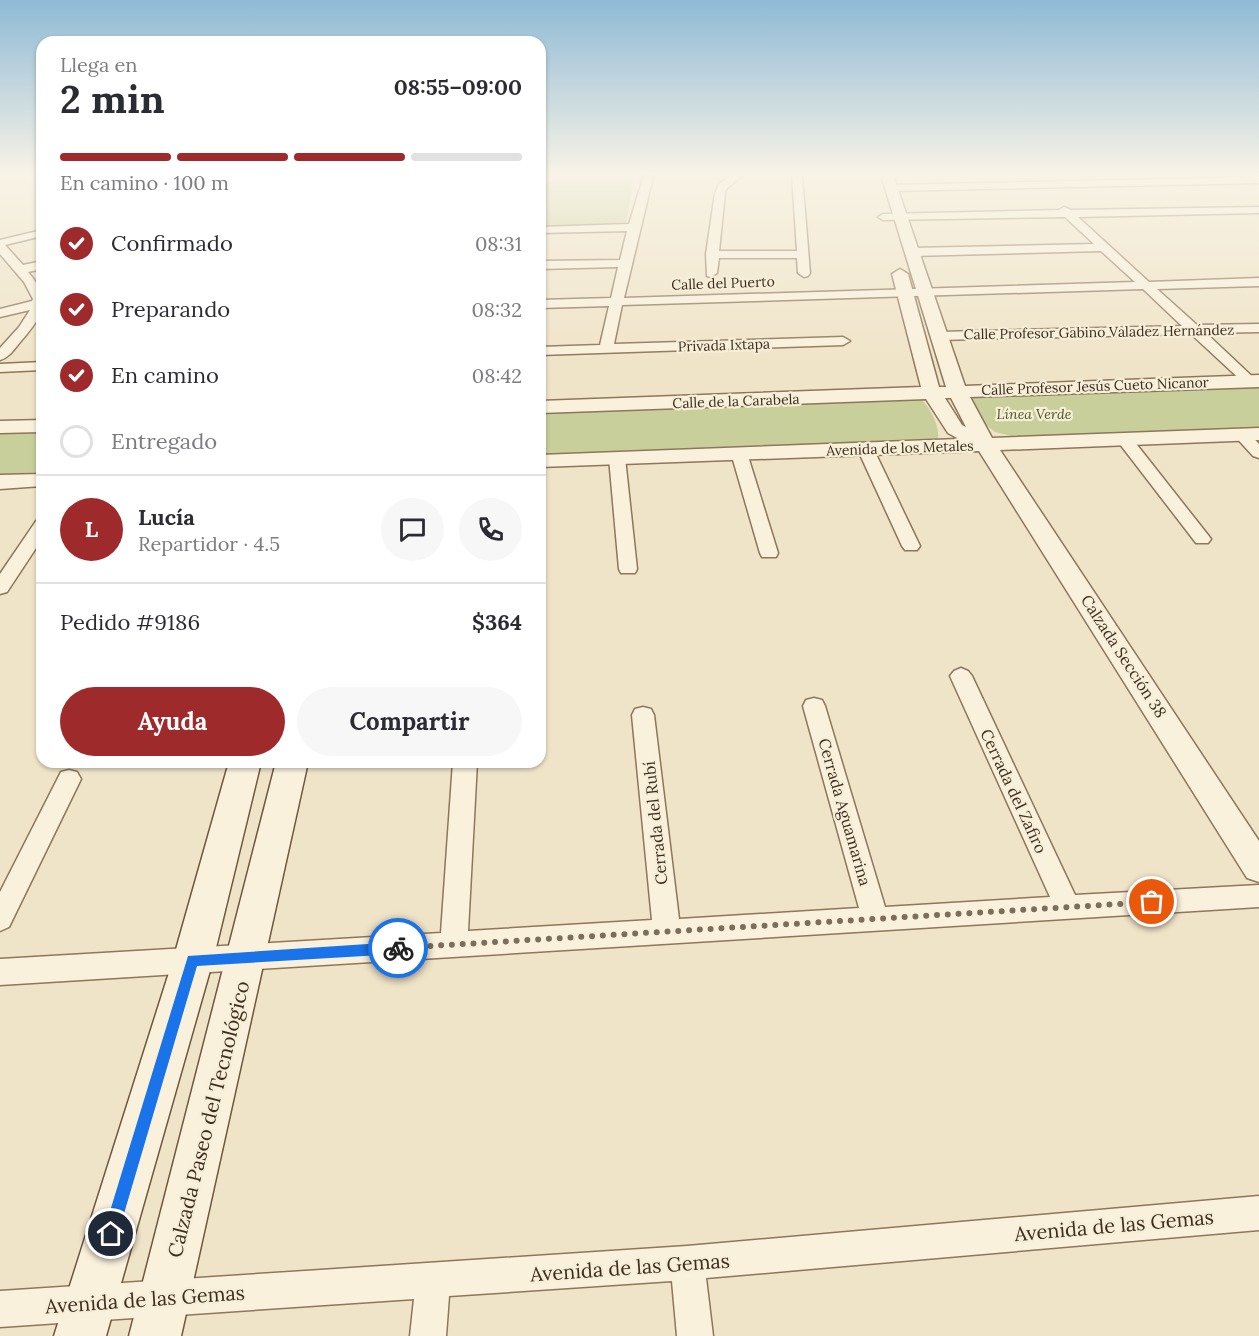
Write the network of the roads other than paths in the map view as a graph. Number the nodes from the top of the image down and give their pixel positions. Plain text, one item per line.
1 (24, 237) edge
2 (630, 237) edge
3 (714, 237) edge
4 (801, 237) edge
5 (907, 237) edge
6 (1093, 237) edge
7 (0, 243) edge
8 (1104, 247) junction
9 (0, 248) edge
10 (912, 252) junction
11 (712, 254) junction
12 (802, 255) junction
13 (896, 261) dead end
14 (626, 263) junction
15 (546, 265) edge
16 (36, 266) edge
17 (19, 270) junction
18 (711, 273) dead end
19 (804, 273) dead end
20 (1259, 282) edge
21 (1147, 286) junction
22 (36, 292) edge
23 (925, 293) junction
24 (906, 294) junction
25 (616, 301) junction
26 (36, 304) edge
27 (546, 304) edge
28 (0, 313) edge
29 (36, 320) edge
30 (1259, 328) edge
31 (1196, 330) junction
32 (939, 336) junction
33 (843, 341) dead end
34 (606, 349) junction
35 (546, 351) edge
36 (0, 356) edge
37 (36, 366) edge
38 (0, 368) edge
39 (1255, 381) edge
40 (931, 391) junction
41 (957, 391) junction
42 (546, 408) edge
43 (36, 426) edge
44 (0, 427) edge
45 (1250, 434) edge
46 (1124, 439) junction
47 (986, 445) junction
48 (865, 448) junction
49 (739, 453) junction
50 (1259, 453) edge
51 (617, 458) junction
52 (546, 461) edge
53 (36, 480) edge
54 (0, 482) edge
55 (36, 534) edge
56 (1202, 539) dead end
57 (911, 546) dead end
58 (769, 553) dead end
59 (628, 569) dead end
60 (0, 588) edge
61 (961, 676) dead end
62 (814, 706) dead end
63 (644, 715) dead end
64 (244, 768) edge
65 (291, 768) edge
66 (465, 768) edge
67 (69, 779) dead end
68 (1259, 868) edge
69 (1259, 896) edge
70 (1067, 906) junction
71 (875, 918) junction
72 (0, 919) edge
73 (667, 932) junction
74 (454, 945) junction
75 (247, 957) junction
76 (193, 960) junction
77 (0, 972) edge
78 (1259, 1213) edge
79 (687, 1263) junction
80 (433, 1281) junction
81 (165, 1297) junction
82 (0, 1309) edge
83 (85, 1319) edge
84 (155, 1336) edge
85 (428, 1336) edge
86 (695, 1336) edge

1 - 7 street
2 - 14 street
3 - 11 street
4 - 12 street
5 - 10 street, Calzada Sección 38
6 - 8 street
8 - 10 street
8 - 21 street
9 - 17 street
10 - 23 street, Calzada Sección 38
11 - 12 street
11 - 18 street
12 - 19 street
13 - 24 street, Calzada Sección 38
14 - 15 street
14 - 25 street
16 - 17 street
17 - 22 street
20 - 21 street, Calle del Puerto
21 - 23 street, Calle del Puerto
21 - 31 street
23 - 24 street, Calle del Puerto
23 - 32 street, Calzada Sección 38
24 - 25 street, Calle del Puerto
24 - 40 street, Calzada Sección 38
25 - 27 street, Calle del Puerto
25 - 34 street
26 - 28 street
29 - 36 street
30 - 31 street, Calle Profesor Gabino Valadez Hernández
31 - 32 street, Calle Profesor Gabino Valadez Hernández
31 - 39 street
32 - 41 street, Calzada Sección 38
33 - 34 street, Privada Ixtapa
34 - 35 street, Privada Ixtapa
37 - 38 street
39 - 41 street, Calle Profesor Jesús Cueto Nicanor
40 - 41 street, Calle Profesor Jesús Cueto Nicanor
40 - 42 street, Calle de la Carabela
40 - 47 street, Calzada Sección 38
41 - 47 street, Calzada Sección 38
43 - 44 street
45 - 46 street, Avenida de los Metales
45 - 50 street
46 - 47 street, Avenida de los Metales
46 - 56 street
47 - 48 street, Avenida de los Metales
47 - 68 street, Calzada Sección 38
48 - 49 street, Avenida de los Metales
48 - 57 street
49 - 51 street, Avenida de los Metales
49 - 58 street
51 - 52 street, Avenida de los Metales
51 - 59 street
53 - 54 street
55 - 60 street
61 - 70 street, Cerrada del Zafiro
62 - 71 street, Cerrada Aguamarina
63 - 73 street, Cerrada del Rubí
64 - 76 main road
65 - 75 main road, Calzada Paseo del Tecnológico
66 - 74 street
67 - 72 street
69 - 70 street
70 - 71 street
71 - 73 street
73 - 74 street
74 - 75 street
75 - 76 street
75 - 81 main road, Calzada Paseo del Tecnológico
76 - 77 street
76 - 83 main road
78 - 79 street, Avenida de las Gemas
79 - 80 street, Avenida de las Gemas
79 - 86 street
80 - 81 street, Avenida de las Gemas
80 - 85 street
81 - 83 street, Avenida de las Gemas
81 - 84 main road, Calzada Paseo del Tecnológico
82 - 83 street, Avenida de las Gemas

